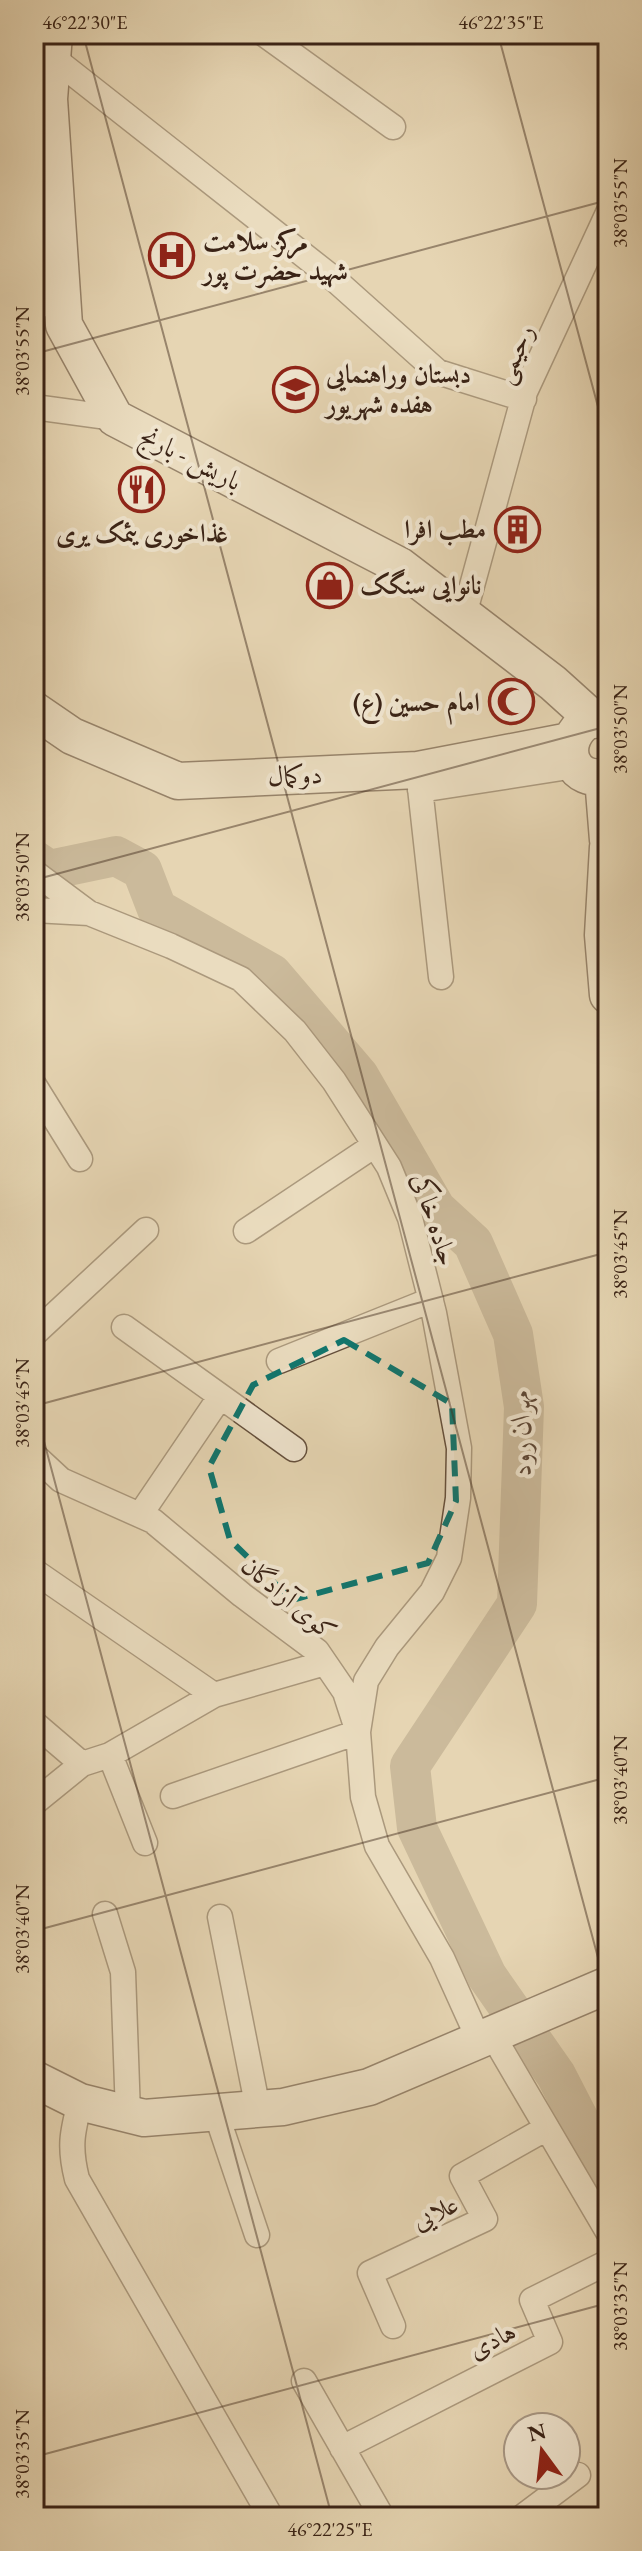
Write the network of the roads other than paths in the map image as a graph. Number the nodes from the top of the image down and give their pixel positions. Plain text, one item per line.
1 (264, 34) edge
2 (53, 46) edge
3 (393, 127) dead end
4 (608, 213) edge
5 (48, 303) edge
6 (524, 399) junction
7 (34, 407) edge
8 (115, 418) junction
9 (464, 615) junction
10 (34, 710) edge
11 (593, 750) edge
12 (419, 780) junction
13 (608, 840) edge
14 (608, 847) edge
15 (34, 872) edge
16 (34, 910) edge
17 (89, 913) junction
18 (441, 977) dead end
19 (608, 995) edge
20 (34, 1085) edge
21 (375, 1145) junction
22 (80, 1159) dead end
23 (146, 1230) dead end
24 (246, 1231) dead end
25 (431, 1300) junction
26 (124, 1327) dead end
27 (34, 1334) edge
28 (279, 1361) dead end
29 (220, 1397) junction
30 (294, 1449) dead end
31 (34, 1455) edge
32 (140, 1515) junction
33 (34, 1571) edge
34 (325, 1663) junction
35 (214, 1695) junction
36 (34, 1723) edge
37 (358, 1732) junction
38 (110, 1755) junction
39 (82, 1764) junction
40 (173, 1796) dead end
41 (34, 1803) edge
42 (145, 1843) dead end
43 (105, 1914) dead end
44 (220, 1917) dead end
45 (604, 1986) edge
46 (487, 2039) junction
47 (34, 2079) edge
48 (80, 2102) junction
49 (258, 2109) junction
50 (216, 2113) junction
51 (128, 2114) junction
52 (547, 2128) junction
53 (608, 2232) edge
54 (257, 2235) dead end
55 (608, 2262) edge
56 (393, 2326) dead end
57 (304, 2381) dead end
58 (342, 2448) junction
59 (557, 2491) edge
60 (271, 2517) edge
61 (382, 2517) edge
62 (522, 2517) edge

1 - 3 street
2 - 5 main road, باریش - بارنج
2 - 6 street
4 - 6 street, رحیمی
5 - 8 main road, باریش - بارنج
6 - 9 street, رحیمی
7 - 8 street
8 - 9 main road, باریش - بارنج
9 - 11 main road, باریش - بارنج
10 - 12 main road, دوکمال
11 - 12 main road, دوکمال
11 - 13 main road
12 - 18 street
14 - 19 main road
15 - 17 street, جاده خاکی
16 - 17 street
17 - 21 street, جاده خاکی
20 - 22 street
21 - 24 street
21 - 25 street, جاده خاکی
23 - 27 street
25 - 28 street
25 - 37 street, جاده خاکی
26 - 29 street
29 - 30 street
29 - 32 street
31 - 32 street, کوی آزادگان
32 - 34 street, کوی آزادگان
33 - 35 street
34 - 35 street
34 - 37 street, کوی آزادگان
35 - 38 street
36 - 39 street
37 - 40 street
37 - 46 street, کوی آزادگان
38 - 39 street
38 - 42 street
39 - 41 street
43 - 51 street
44 - 49 street
45 - 46 main road
46 - 49 main road
46 - 52 street, کوی آزادگان
47 - 48 main road
48 - 51 main road
48 - 60 street
49 - 50 main road
50 - 51 main road
50 - 54 street
52 - 53 street, کوی آزادگان
52 - 56 street, علایی
55 - 58 street, هادی
57 - 58 street
58 - 61 street
59 - 62 street

